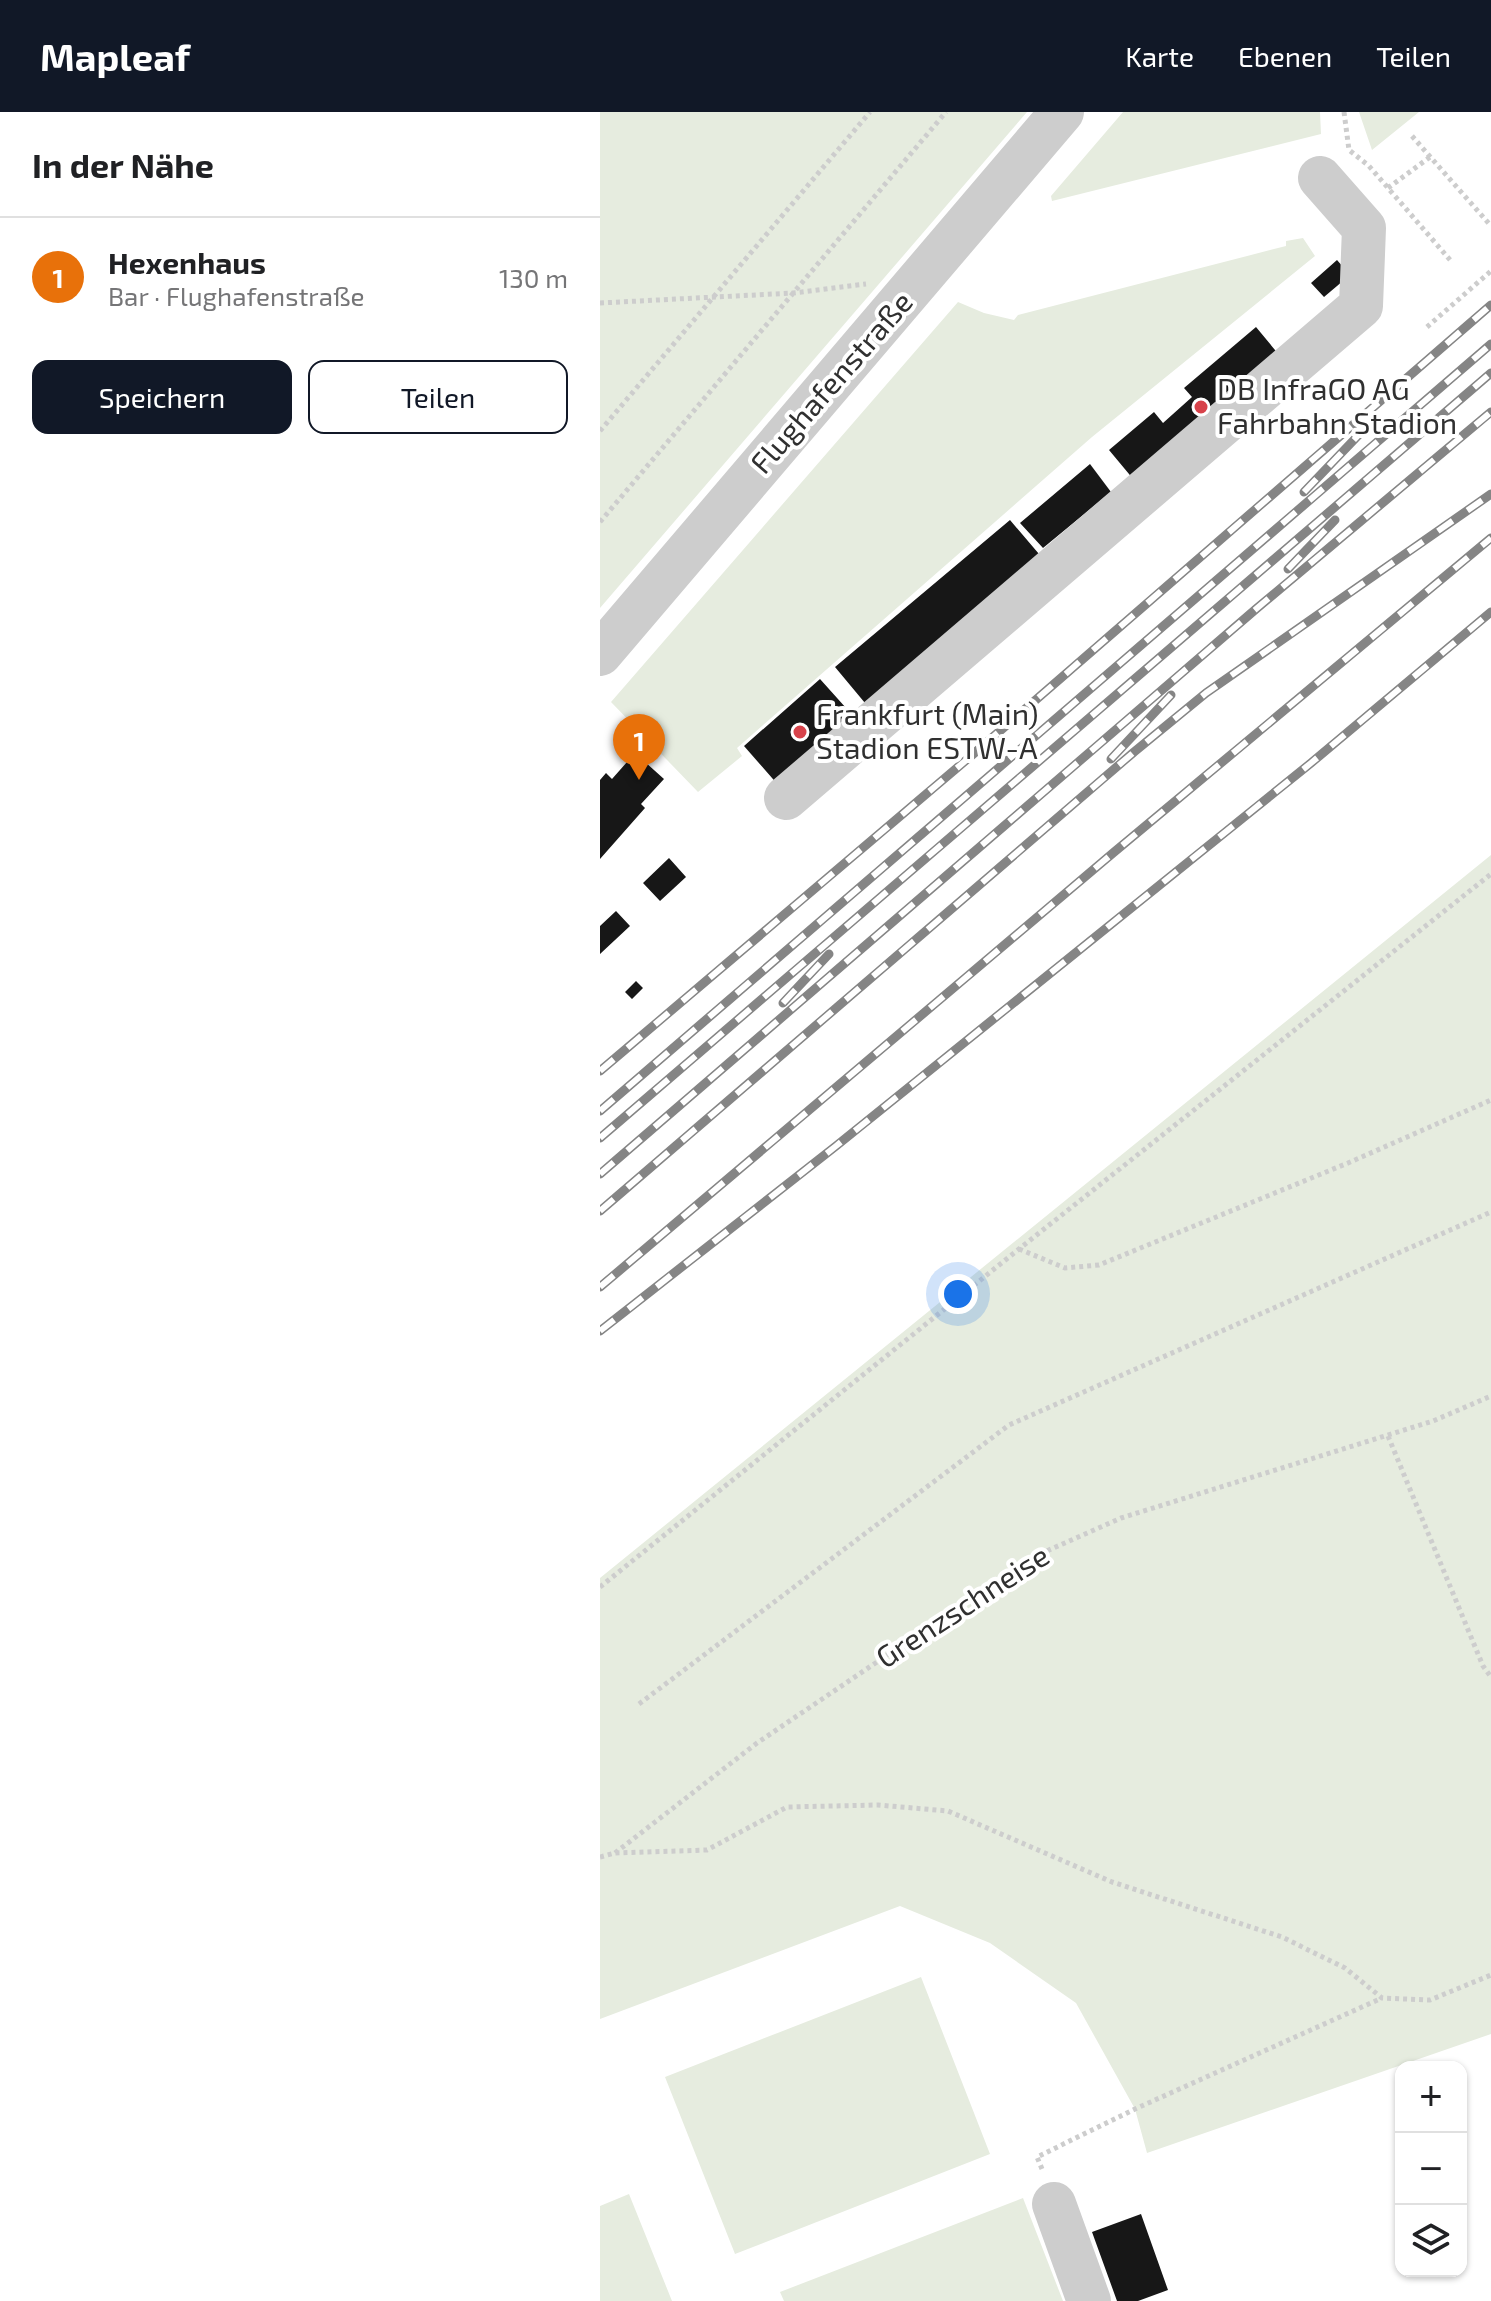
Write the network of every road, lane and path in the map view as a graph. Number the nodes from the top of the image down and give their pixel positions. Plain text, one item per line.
1 (870, 112) edge
2 (946, 112) edge
3 (1062, 112) edge
4 (1344, 112) edge
5 (1412, 136) dead end
6 (1430, 157) junction
7 (1320, 178) dead end
8 (1388, 188) junction
9 (1491, 226) edge
10 (1451, 261) dead end
11 (1491, 271) edge
12 (923, 277) junction
13 (793, 293) junction
14 (713, 297) junction
15 (600, 303) edge
16 (1427, 327) dead end
17 (600, 431) edge
18 (600, 522) edge
19 (600, 654) edge
20 (786, 798) dead end
21 (1491, 874) edge
22 (1491, 1100) edge
23 (1491, 1212) edge
24 (1019, 1249) junction
25 (1491, 1396) edge
26 (1388, 1436) junction
27 (600, 1587) edge
28 (1491, 1677) edge
29 (639, 1704) dead end
30 (615, 1853) junction
31 (600, 1857) edge
32 (1491, 1975) edge
33 (1382, 1998) junction
34 (1054, 2204) joint
35 (1089, 2301) edge

1 - 14 path
2 - 13 path
3 - 12 street, Flughafenstraße
4 - 8 path
5 - 6 path
6 - 8 path
6 - 9 path
7 - 20 street
8 - 10 path
11 - 16 path
12 - 13 path
12 - 19 street, Flughafenstraße
13 - 14 path
13 - 18 path
14 - 15 path
14 - 17 path
21 - 24 path
22 - 24 path
23 - 29 path
24 - 27 path
25 - 26 path, Grenzschneise
26 - 28 path
26 - 30 path, Grenzschneise
30 - 31 path
30 - 33 path
32 - 33 path
33 - 34 path
34 - 35 street

